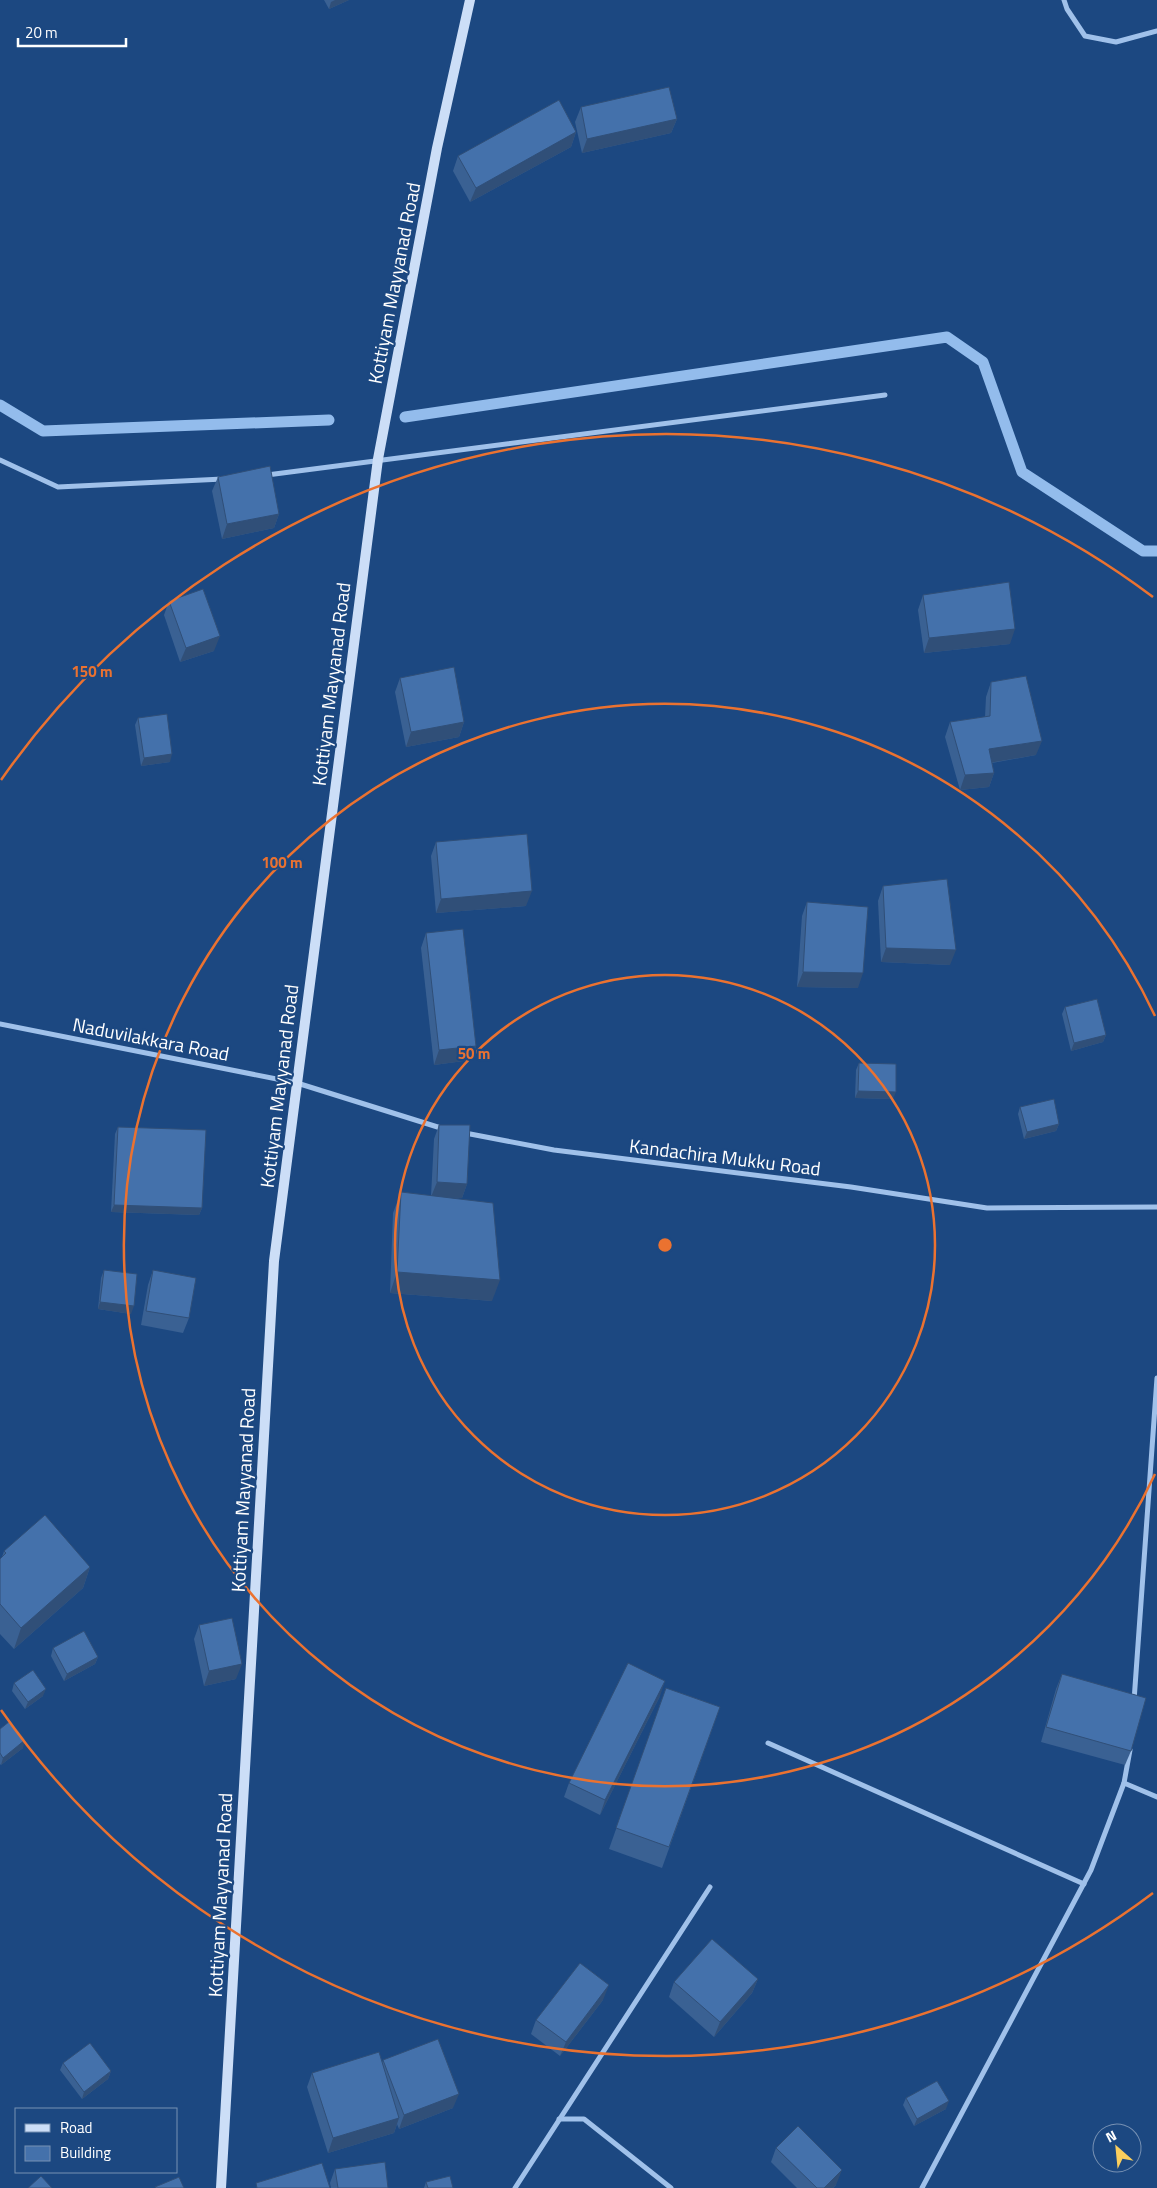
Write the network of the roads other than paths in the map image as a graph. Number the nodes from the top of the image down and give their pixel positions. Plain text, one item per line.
1 (470, 0) edge
2 (1064, 0) edge
3 (1157, 31) edge
4 (885, 395) dead end
5 (378, 459) junction
6 (0, 460) edge
7 (262, 475) edge
8 (234, 478) edge
9 (0, 1024) edge
10 (296, 1083) junction
11 (452, 1130) edge
12 (461, 1132) edge
13 (1157, 1207) edge
14 (1157, 1378) edge
15 (1134, 1705) edge
16 (768, 1743) dead end
17 (1130, 1745) edge
18 (1124, 1783) junction
19 (1157, 1797) edge
20 (1084, 1884) junction
21 (710, 1887) dead end
22 (559, 2119) junction
23 (221, 2188) edge
24 (515, 2188) edge
25 (671, 2188) edge
26 (922, 2188) edge

1 - 5 main road, Kottiyam Mayyanad Road
2 - 3 street
4 - 5 street
5 - 7 street
5 - 10 main road, Kottiyam Mayyanad Road
6 - 8 street
9 - 10 street, Naduvilakkara Road
10 - 11 street
10 - 23 main road, Kottiyam Mayyanad Road
12 - 13 street, Kandachira Mukku Road
14 - 15 street
16 - 20 street
17 - 18 street
18 - 19 street
18 - 20 street
20 - 26 street
21 - 22 street
22 - 24 street
22 - 25 street

